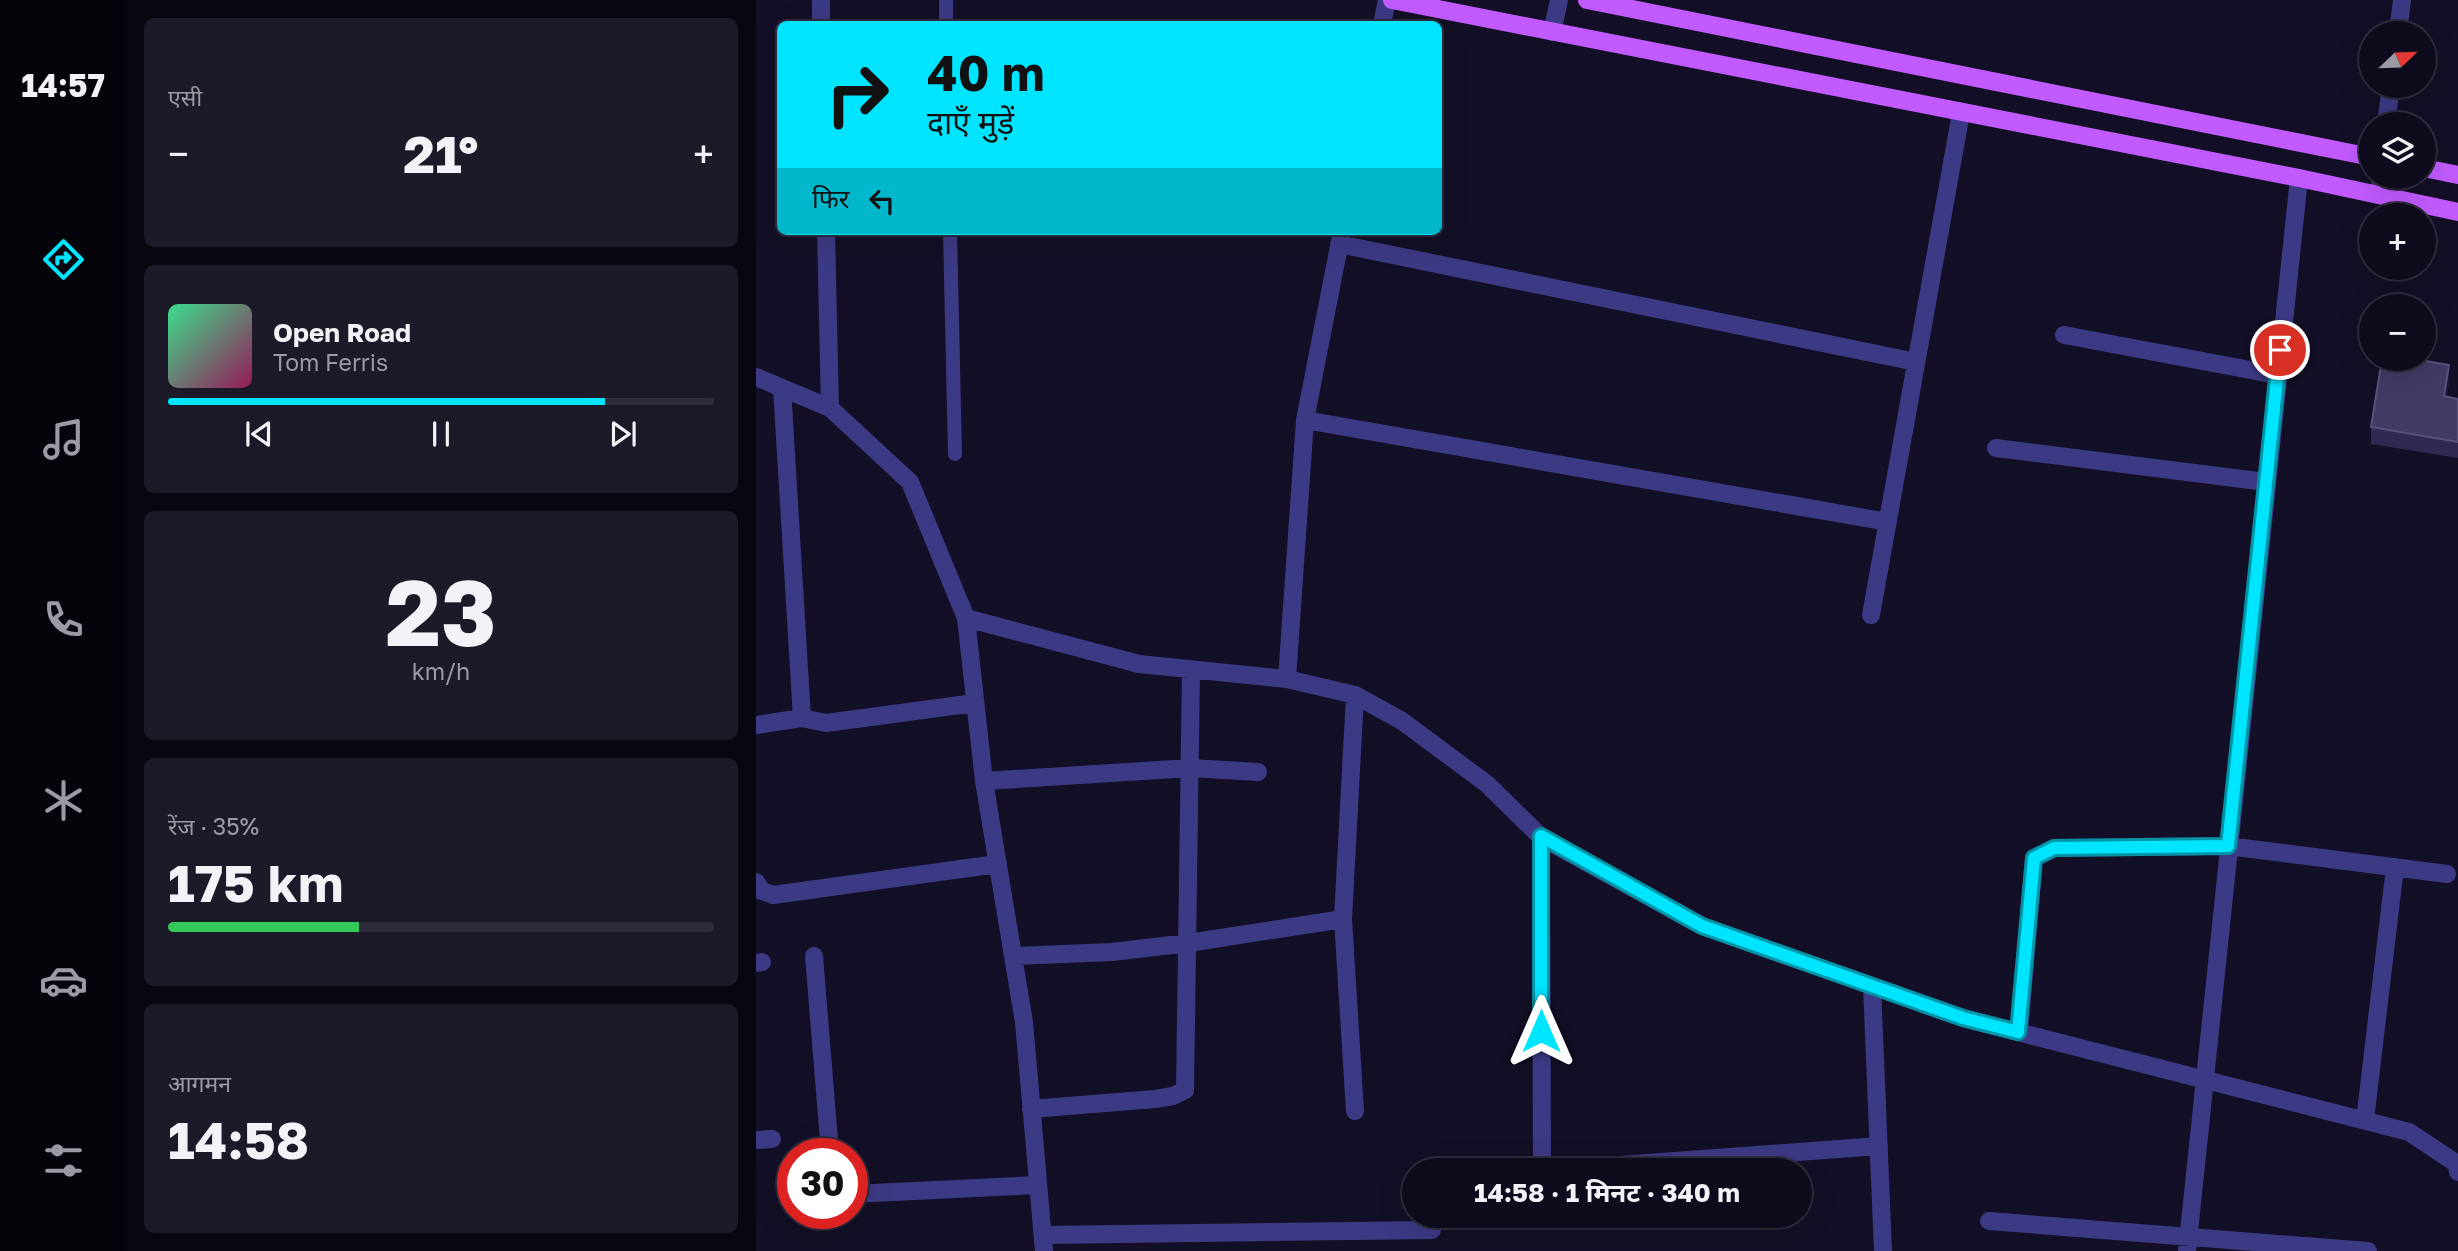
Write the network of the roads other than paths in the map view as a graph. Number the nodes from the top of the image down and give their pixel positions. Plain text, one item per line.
1 (821, 0) edge
2 (946, 0) edge
3 (1390, 0) edge
4 (1559, 0) edge
5 (1587, 0) edge
6 (2402, 0) edge
7 (821, 21) edge
8 (946, 21) edge
9 (1383, 21) edge
10 (2399, 21) edge
11 (1552, 32) junction
12 (1961, 113) junction
13 (2359, 155) edge
14 (2436, 170) edge
15 (2458, 175) edge
16 (2299, 177) junction
17 (2380, 189) edge
18 (2380, 195) junction
19 (2458, 212) edge
20 (826, 235) edge
21 (950, 235) edge
22 (1340, 238) edge
23 (2064, 335) dead end
24 (1916, 362) junction
25 (2277, 375) junction
26 (756, 377) edge
27 (782, 388) junction
28 (830, 408) junction
29 (1305, 420) junction
30 (1996, 448) dead end
31 (955, 454) dead end
32 (2266, 482) junction
33 (1888, 522) junction
34 (1871, 615) dead end
35 (966, 618) junction
36 (1191, 670) junction
37 (1287, 680) junction
38 (1355, 695) junction
39 (975, 703) junction
40 (802, 718) junction
41 (756, 725) edge
42 (1191, 768) junction
43 (1258, 772) dead end
44 (984, 780) junction
45 (1541, 836) junction
46 (2228, 846) junction
47 (997, 864) junction
48 (2395, 867) junction
49 (2447, 873) dead end
50 (756, 882) edge
51 (1343, 919) junction
52 (1188, 943) junction
53 (814, 956) dead end
54 (1014, 956) junction
55 (1872, 986) junction
56 (2018, 1032) junction
57 (2203, 1079) junction
58 (1031, 1109) junction
59 (1355, 1111) dead end
60 (2365, 1120) junction
61 (829, 1138) edge
62 (1879, 1146) junction
63 (1540, 1158) edge
64 (1716, 1158) edge
65 (2458, 1172) edge
66 (1037, 1185) junction
67 (868, 1194) edge
68 (1989, 1221) dead end
69 (1432, 1230) dead end
70 (1044, 1243) edge
71 (2188, 1243) edge
72 (1883, 1251) edge
73 (2368, 1251) edge

1 - 7 street
2 - 8 lane
3 - 9 street
3 - 11 main road
4 - 11 street
5 - 13 main road
6 - 10 street
11 - 12 main road
12 - 16 main road
12 - 24 street
14 - 15 main road
16 - 18 main road
16 - 25 street
17 - 18 street
18 - 19 main road
20 - 28 street
21 - 31 lane
22 - 24 street
22 - 29 street
23 - 25 street
24 - 33 street
25 - 32 street
26 - 27 street
27 - 28 street
27 - 40 street
28 - 35 street
29 - 33 street
29 - 37 street
30 - 32 street
32 - 46 street
33 - 34 street
35 - 36 street
35 - 39 street
36 - 37 street
36 - 42 street
37 - 38 street
38 - 45 street
38 - 51 street
39 - 40 street
39 - 44 street
40 - 41 street
42 - 43 street
42 - 44 street
42 - 52 street
44 - 47 street
45 - 55 street
45 - 63 street
46 - 48 street
46 - 56 street
46 - 57 street
47 - 50 street
47 - 54 street
48 - 49 street
48 - 60 street
51 - 52 street
51 - 59 street
52 - 54 street
52 - 58 street
53 - 61 street
54 - 58 street
55 - 56 street
55 - 62 street
56 - 57 street
57 - 60 street
57 - 71 street
58 - 66 street
60 - 65 street
62 - 64 street
62 - 72 street
66 - 67 street
66 - 70 street
68 - 71 street
69 - 70 street
71 - 73 street

